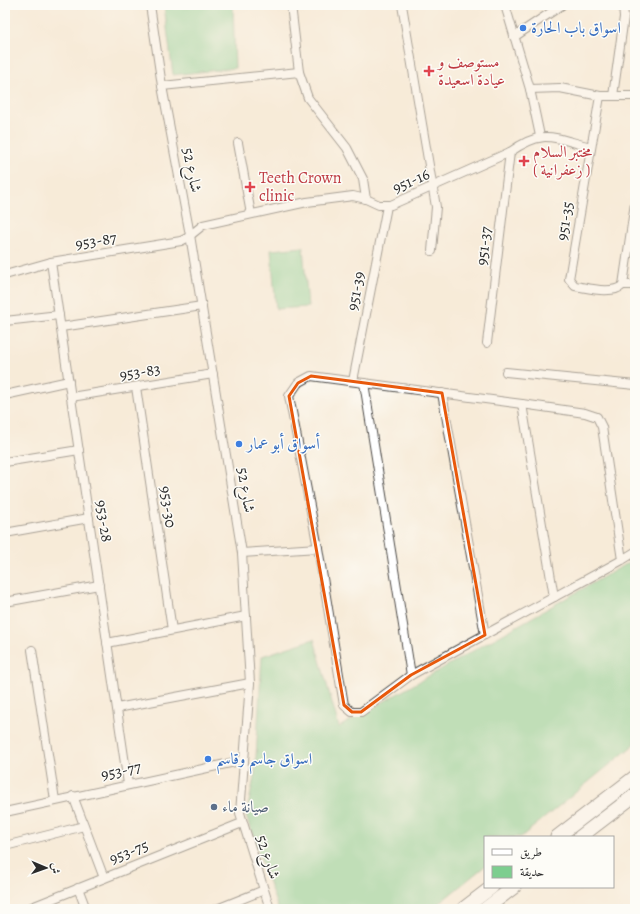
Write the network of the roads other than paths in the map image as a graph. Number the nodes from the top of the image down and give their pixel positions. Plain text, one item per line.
1 (150, 5) edge
2 (291, 5) edge
3 (402, 5) edge
4 (505, 5) edge
5 (562, 5) edge
6 (623, 5) edge
7 (514, 37) junction
8 (299, 72) junction
9 (162, 86) junction
10 (530, 89) junction
11 (600, 96) junction
12 (613, 96) junction
13 (635, 96) edge
14 (540, 136) junction
15 (238, 143) dead end
16 (591, 147) junction
17 (510, 152) junction
18 (433, 187) junction
19 (366, 198) junction
20 (635, 203) edge
21 (387, 206) junction
22 (251, 214) junction
23 (190, 235) junction
24 (432, 251) dead end
25 (51, 262) junction
26 (5, 275) edge
27 (623, 285) junction
28 (635, 285) edge
29 (202, 306) junction
30 (59, 315) junction
31 (5, 321) edge
32 (61, 328) junction
33 (487, 343) dead end
34 (506, 372) dead end
35 (213, 374) junction
36 (69, 381) junction
37 (353, 381) junction
38 (364, 383) junction
39 (635, 385) edge
40 (136, 387) junction
41 (442, 393) junction
42 (5, 395) edge
43 (71, 397) junction
44 (522, 404) junction
45 (79, 450) junction
46 (5, 462) edge
47 (89, 518) junction
48 (5, 533) edge
49 (318, 548) junction
50 (635, 552) edge
51 (242, 553) junction
52 (622, 560) junction
53 (99, 585) junction
54 (554, 597) junction
55 (5, 602) edge
56 (246, 616) junction
57 (172, 630) junction
58 (485, 635) junction
59 (107, 643) junction
60 (32, 650) dead end
61 (411, 675) junction
62 (250, 683) junction
63 (117, 708) junction
64 (244, 760) junction
65 (635, 776) edge
66 (128, 784) junction
67 (635, 795) edge
68 (73, 796) junction
69 (55, 800) junction
70 (5, 812) edge
71 (242, 822) junction
72 (84, 826) junction
73 (558, 836) edge
74 (581, 836) edge
75 (5, 846) edge
76 (104, 878) junction
77 (78, 888) junction
78 (491, 888) edge
79 (513, 888) edge
80 (264, 890) junction
81 (27, 909) edge
82 (86, 909) edge
83 (217, 909) edge
84 (270, 909) edge
85 (463, 909) edge
86 (485, 909) edge

1 - 9 street, شارع 52
2 - 8 street
3 - 18 street
4 - 7 street
5 - 7 street
6 - 12 street
7 - 10 street
8 - 9 street
8 - 19 street
9 - 23 street, شارع 52
10 - 11 street
10 - 14 street
11 - 12 street
11 - 16 street, 951-35
12 - 13 street
14 - 16 street
14 - 17 street, 951-16
15 - 22 street
16 - 27 street, 951-35
17 - 18 street, 951-16
17 - 33 street, 951-37
18 - 21 street, 951-16
18 - 24 street
19 - 21 street, 951-16
19 - 22 street, 951-16
20 - 27 street
21 - 37 street, 951-39
22 - 23 street, 951-16
23 - 25 street, 953-87
23 - 29 street, شارع 52
25 - 26 street, 953-87
25 - 30 street, 953-28
27 - 28 street
29 - 32 street
29 - 35 street, شارع 52
30 - 31 street
30 - 32 street, 953-28
32 - 36 street, 953-28
34 - 39 street
35 - 40 street, 953-83
35 - 51 street, شارع 52
36 - 42 street
36 - 43 street, 953-28
37 - 38 street
37 - 49 street
38 - 41 street
38 - 61 street
40 - 43 street, 953-83
40 - 57 street, 953-30
41 - 44 street
41 - 58 street
43 - 45 street, 953-28
44 - 52 street
44 - 54 street
45 - 46 street
45 - 47 street, 953-28
47 - 48 street
47 - 53 street, 953-28
49 - 51 street
49 - 61 street
50 - 52 street
51 - 56 street, شارع 52
52 - 54 street
53 - 55 street
53 - 59 street, 953-28
54 - 58 street
56 - 57 street
56 - 62 street, شارع 52
57 - 59 street
58 - 61 street
59 - 63 street, 953-28
60 - 69 street
62 - 63 street
62 - 64 street, شارع 52
63 - 66 street, 953-28
64 - 66 street, 953-77
64 - 71 street, شارع 52
65 - 73 main road
66 - 68 street, 953-77
67 - 74 main road
68 - 69 street, 953-77
68 - 72 street
69 - 70 street, 953-77
71 - 76 street, 953-75
71 - 80 street, شارع 52
72 - 75 street
72 - 76 street
76 - 77 street, 953-75
77 - 81 street, 953-75
77 - 82 street
78 - 85 main road
79 - 86 main road
80 - 83 street
80 - 84 street, شارع 52

